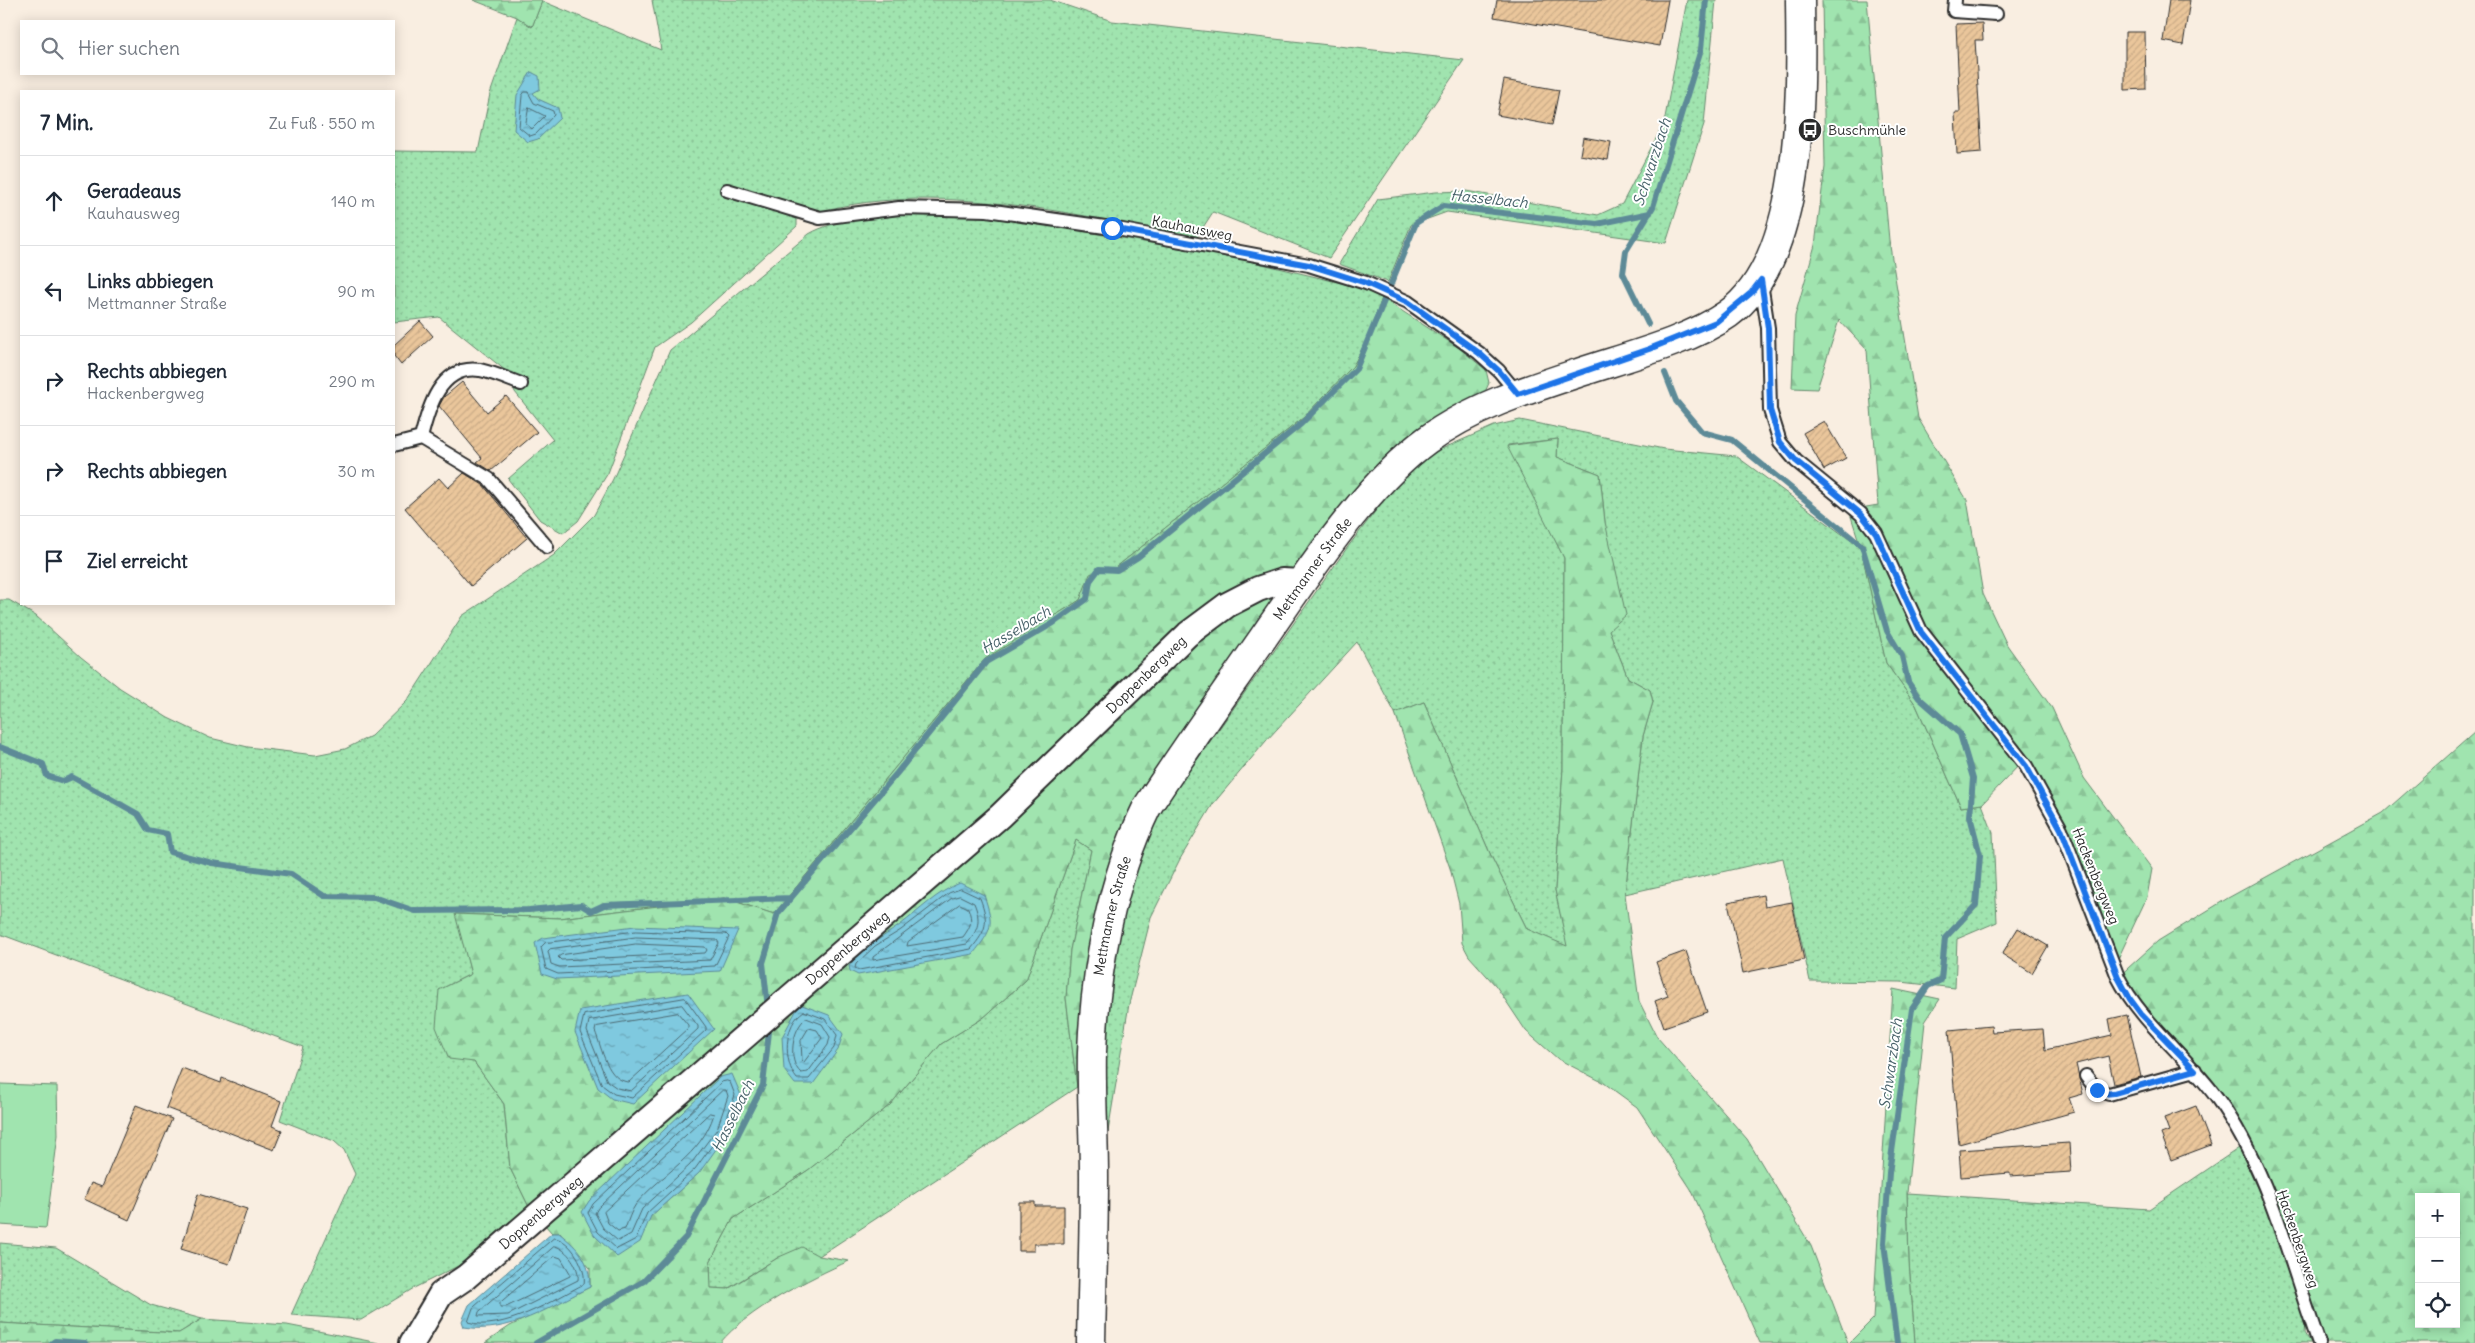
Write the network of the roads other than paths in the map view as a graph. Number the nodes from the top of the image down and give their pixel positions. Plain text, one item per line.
1 (1800, 0) edge
2 (1954, 0) edge
3 (1996, 14) dead end
4 (727, 190) dead end
5 (1761, 280) junction
6 (521, 384) dead end
7 (1518, 394) junction
8 (421, 438) junction
9 (395, 445) edge
10 (547, 547) dead end
11 (1302, 582) junction
12 (2195, 1070) junction
13 (2086, 1076) dead end
14 (412, 1343) edge
15 (1091, 1343) edge
16 (2319, 1343) edge

1 - 5 main road, Mettmanner Straße
2 - 3 lane
4 - 7 lane, Kauhausweg
5 - 7 main road, Mettmanner Straße
5 - 12 lane, Hackenbergweg
6 - 8 lane
7 - 11 main road, Mettmanner Straße
8 - 9 lane
8 - 10 lane
11 - 14 street, Doppenbergweg
11 - 15 main road, Mettmanner Straße
12 - 13 lane
12 - 16 lane, Hackenbergweg

